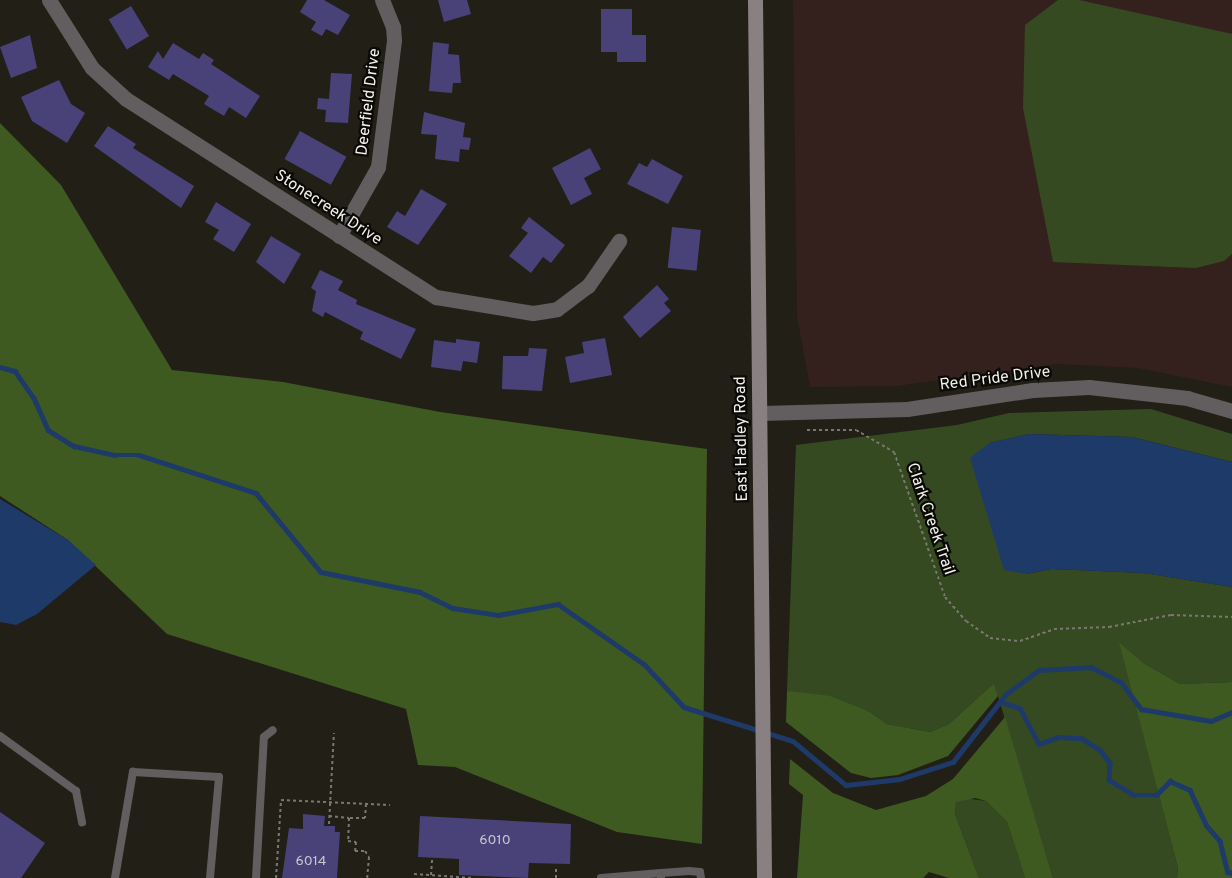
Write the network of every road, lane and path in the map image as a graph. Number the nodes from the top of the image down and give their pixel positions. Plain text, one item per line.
1 (49, 0) edge
2 (382, 0) edge
3 (755, 0) edge
4 (339, 236) junction
5 (619, 241) dead end
6 (1232, 411) edge
7 (760, 412) junction
8 (807, 430) dead end
9 (1232, 617) edge
10 (273, 730) dead end
11 (334, 733) dead end
12 (0, 736) edge
13 (330, 802) junction
14 (366, 804) junction
15 (390, 806) dead end
16 (329, 816) junction
17 (349, 818) junction
18 (82, 822) dead end
19 (329, 824) dead end
20 (432, 859) dead end
21 (556, 866) dead end
22 (414, 874) dead end
23 (431, 875) junction
24 (661, 875) edge
25 (211, 877) edge
26 (256, 877) edge
27 (115, 878) edge
28 (276, 878) edge
29 (368, 878) edge
30 (473, 878) edge
31 (556, 878) edge
32 (602, 878) edge
33 (701, 878) edge
34 (764, 878) edge

1 - 4 street, Stonecreek Drive
2 - 4 street, Deerfield Drive
3 - 7 street, East Hadley Road
4 - 5 street, Stonecreek Drive
6 - 7 street, Red Pride Drive
7 - 34 street, East Hadley Road
8 - 9 path, Clark Creek Trail
10 - 26 lane
11 - 13 path
12 - 18 lane
13 - 14 path
13 - 16 path
13 - 28 path
14 - 15 path
14 - 17 path
16 - 17 path
16 - 19 path
17 - 29 path
20 - 23 path
21 - 31 path
22 - 23 path
23 - 30 path
24 - 32 lane
24 - 33 lane
25 - 27 lane

